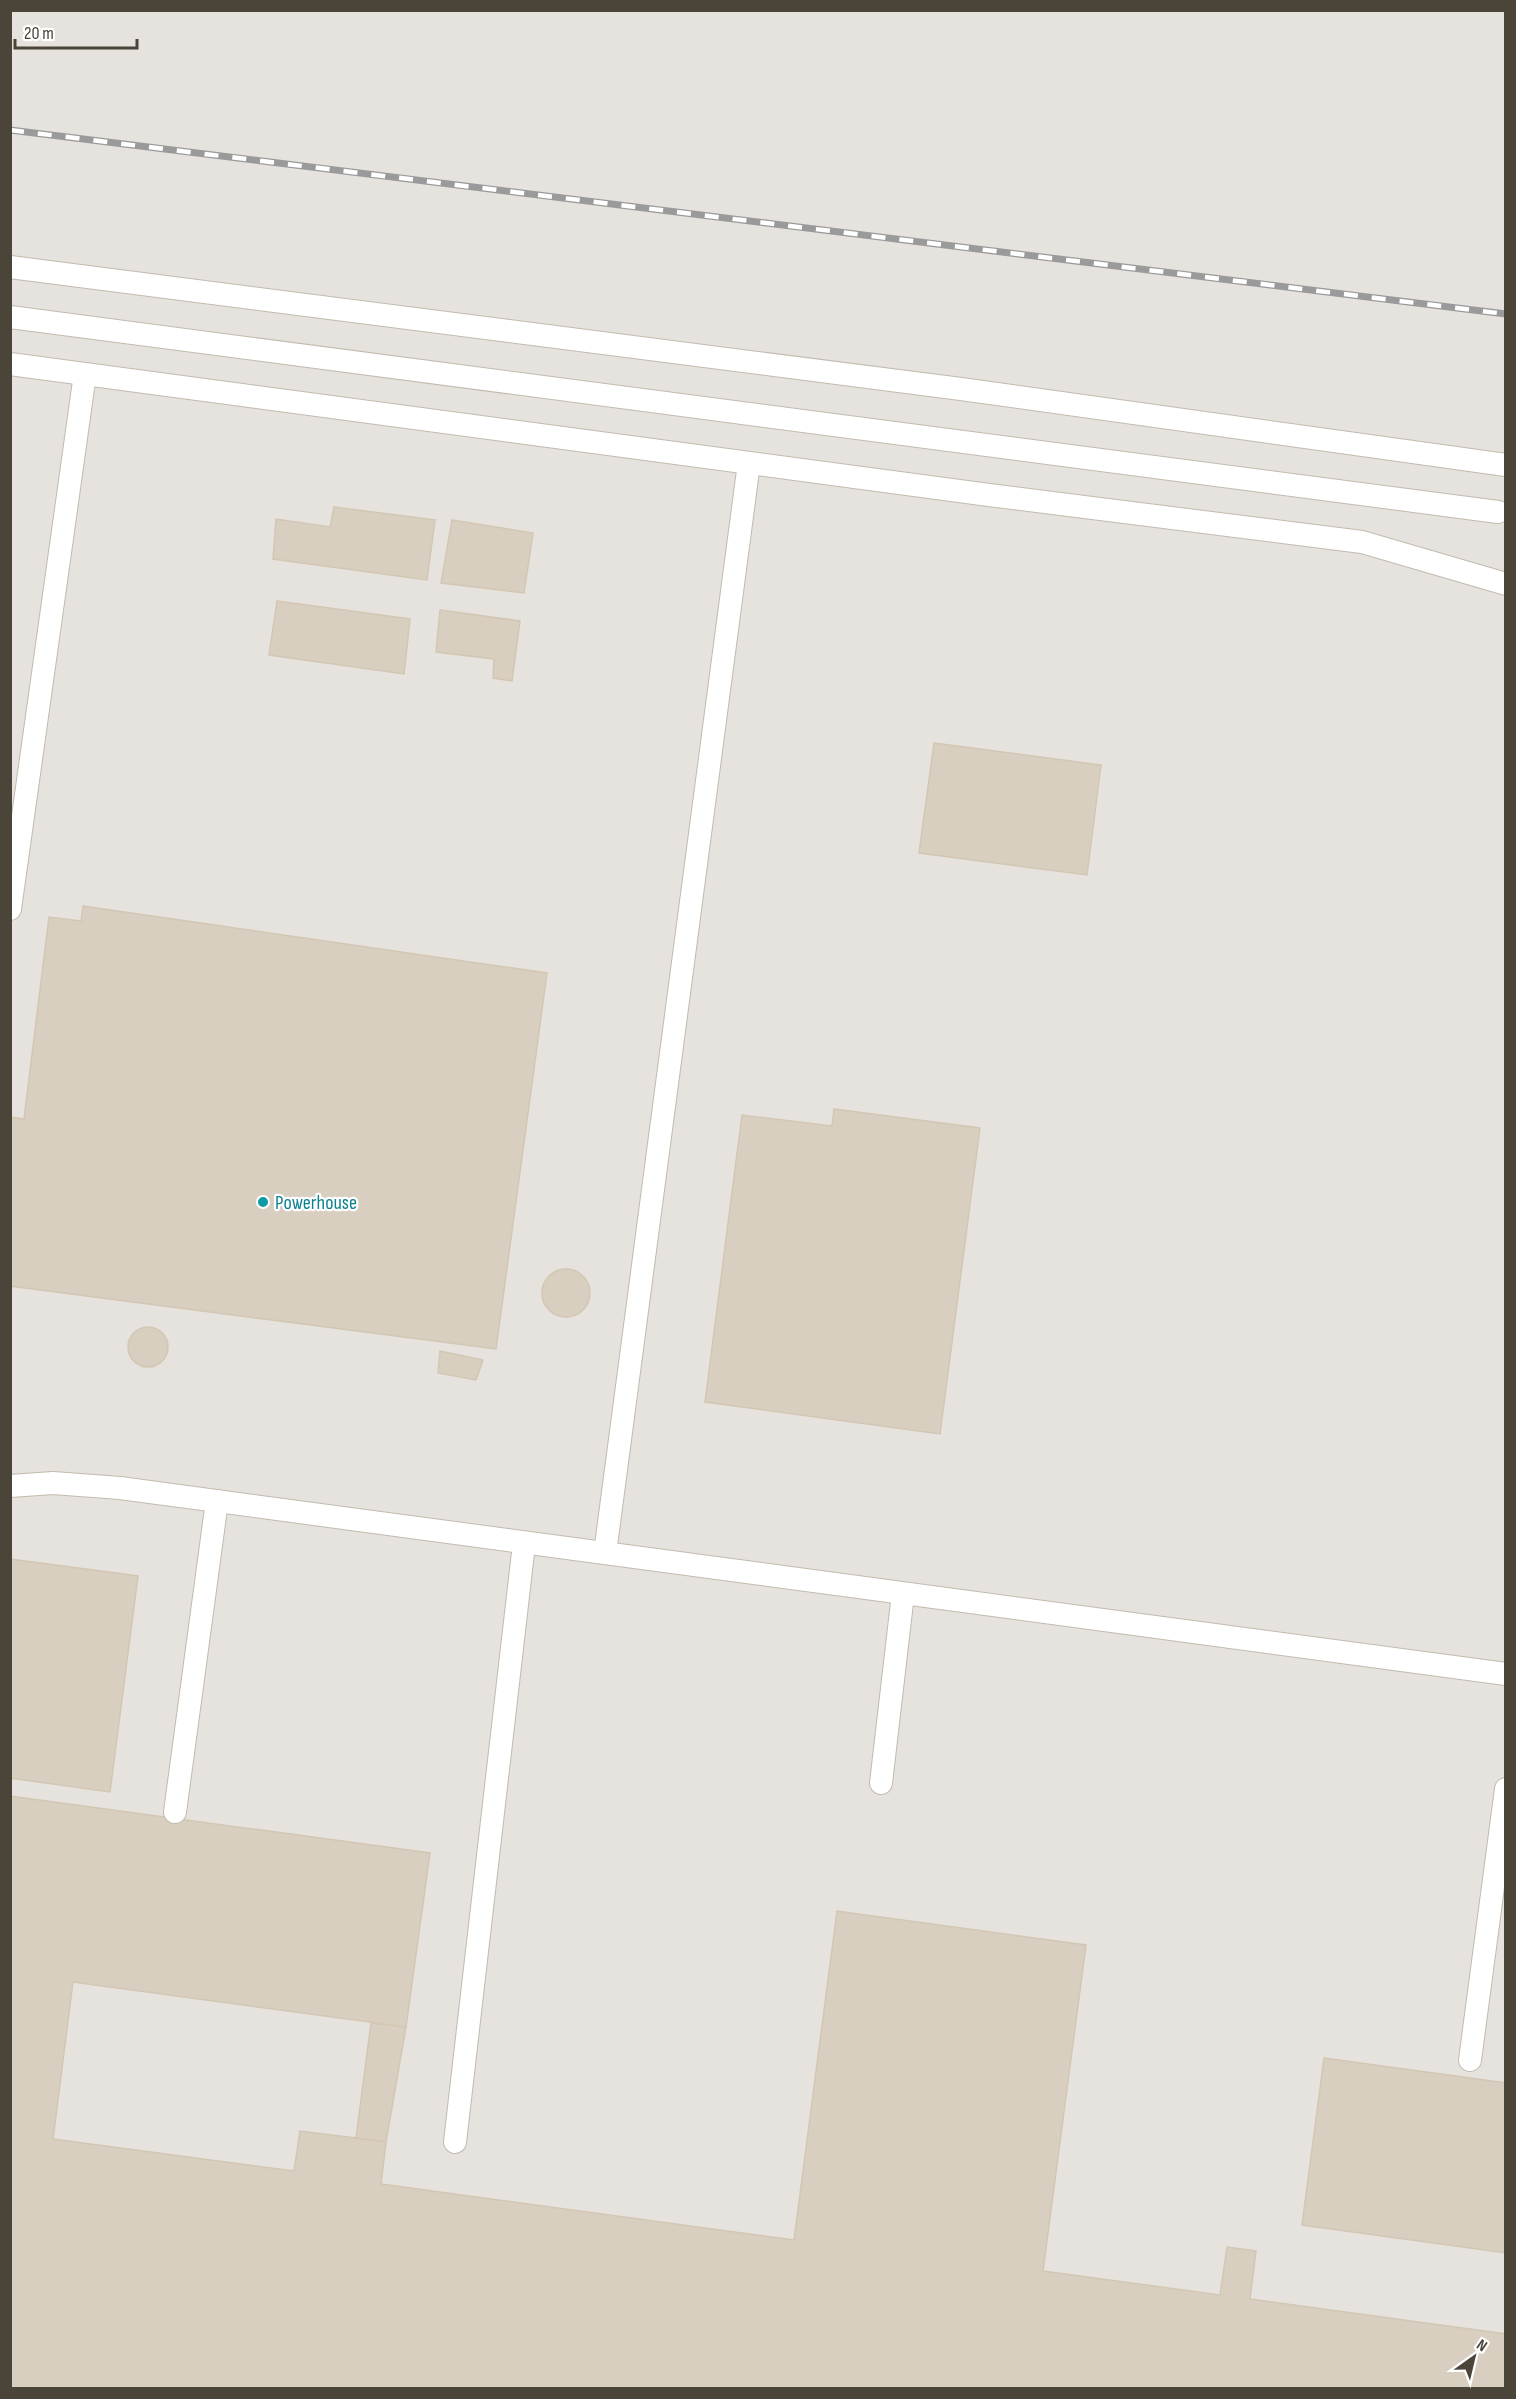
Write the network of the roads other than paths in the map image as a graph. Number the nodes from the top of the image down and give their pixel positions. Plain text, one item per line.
1 (10, 267) edge
2 (10, 317) edge
3 (10, 364) edge
4 (85, 374) junction
5 (749, 463) junction
6 (1506, 465) edge
7 (1498, 512) dead end
8 (1506, 584) edge
9 (10, 909) edge
10 (10, 1486) edge
11 (217, 1501) junction
12 (524, 1544) junction
13 (605, 1553) junction
14 (903, 1594) junction
15 (1506, 1674) edge
16 (881, 1783) dead end
17 (1506, 1789) edge
18 (175, 1812) dead end
19 (1470, 2060) dead end
20 (455, 2142) dead end

1 - 6 lane
2 - 7 lane
3 - 4 lane
4 - 5 lane
4 - 9 lane
5 - 8 lane
5 - 13 lane
10 - 11 lane
11 - 12 lane
11 - 18 lane
12 - 13 lane
12 - 20 lane
13 - 14 lane
14 - 15 lane
14 - 16 lane
17 - 19 lane

